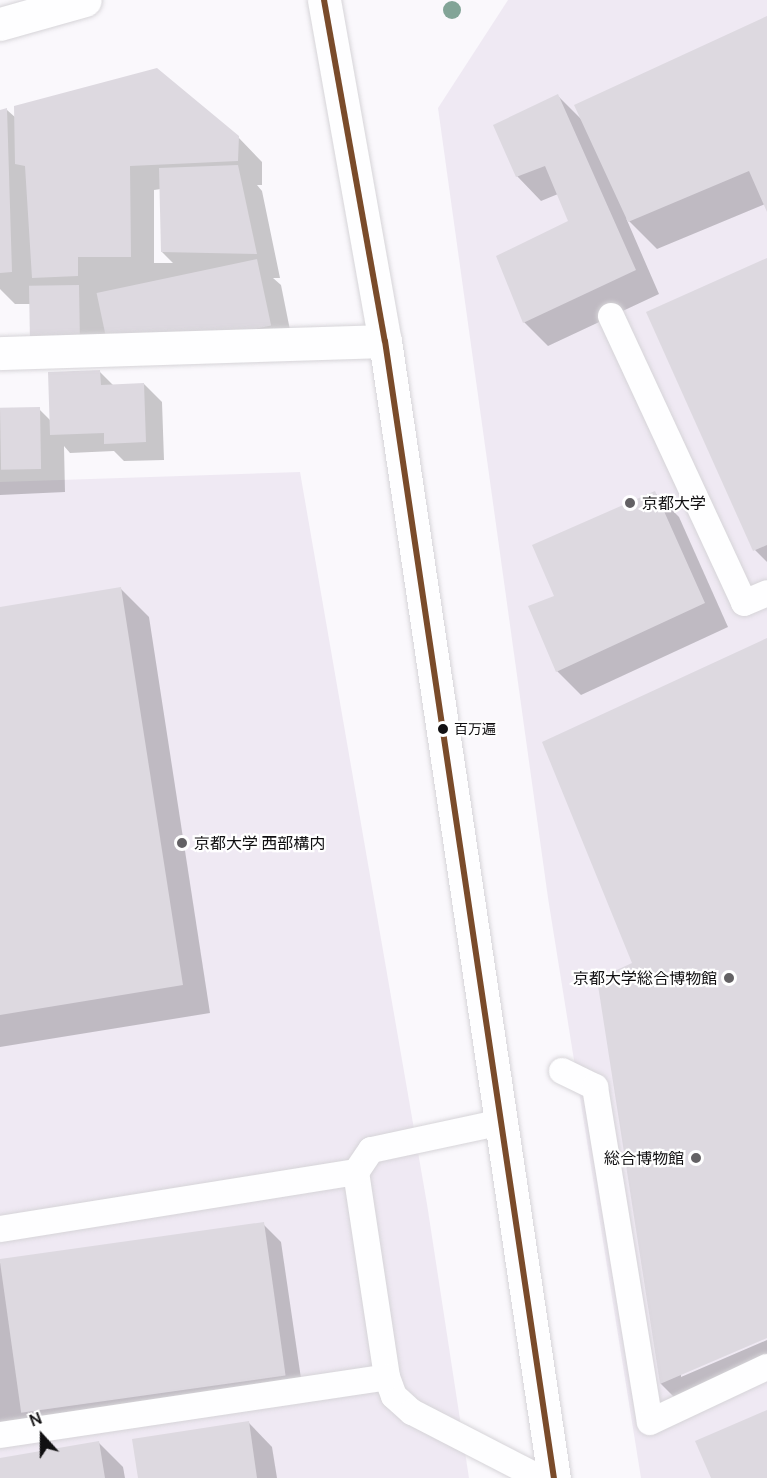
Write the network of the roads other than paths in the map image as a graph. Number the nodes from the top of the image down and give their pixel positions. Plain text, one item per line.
1 (85, 0) edge
2 (324, 0) edge
3 (0, 24) edge
4 (611, 316) dead end
5 (385, 341) junction
6 (0, 353) edge
7 (767, 593) edge
8 (562, 1071) dead end
9 (502, 1122) junction
10 (356, 1172) junction
11 (0, 1229) edge
12 (767, 1367) edge
13 (387, 1377) junction
14 (0, 1435) edge
15 (540, 1478) edge
16 (554, 1478) edge

1 - 3 main road
2 - 5 main road
4 - 7 lane
5 - 6 main road
5 - 9 main road
8 - 12 lane
9 - 10 lane
9 - 16 main road
10 - 11 lane
10 - 13 lane
13 - 14 lane
13 - 15 lane

